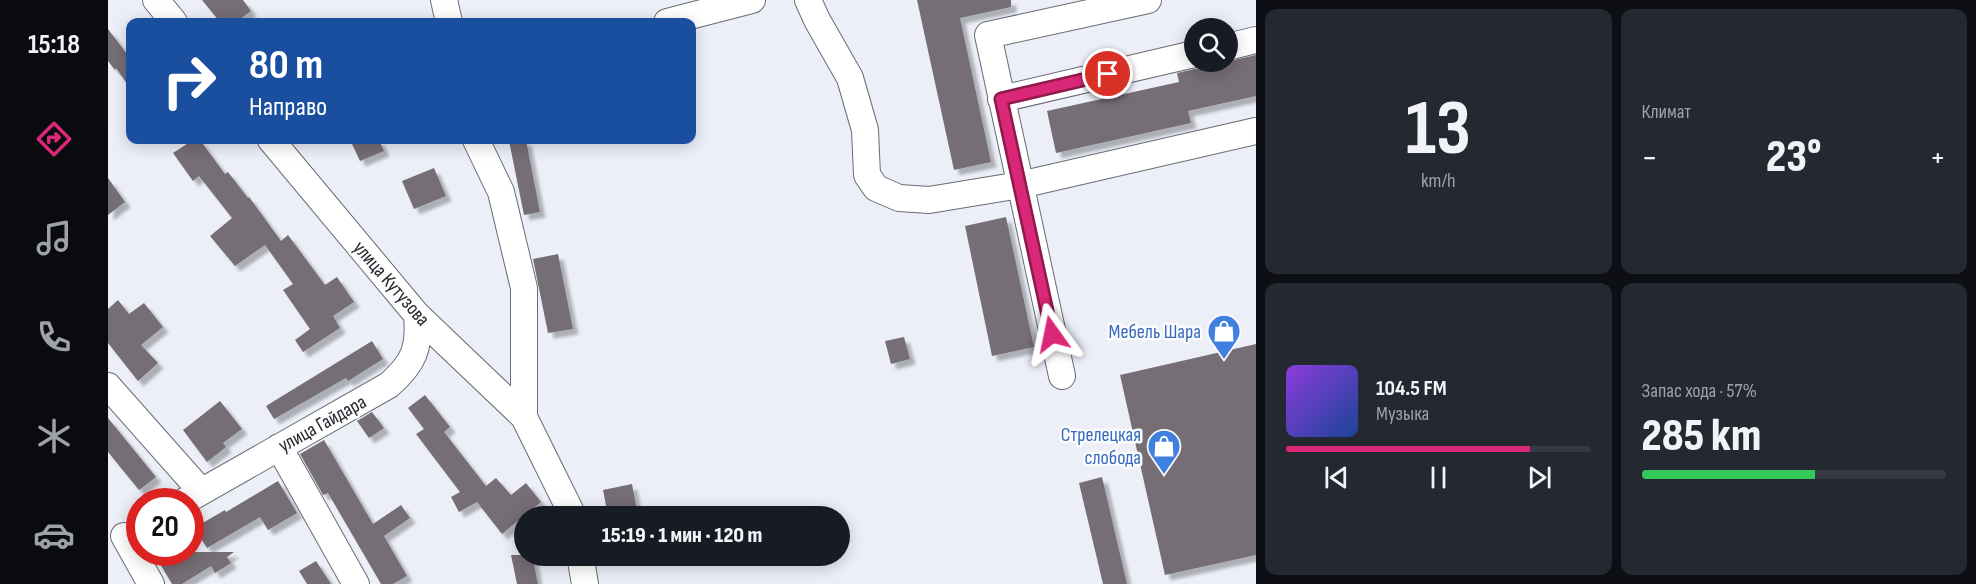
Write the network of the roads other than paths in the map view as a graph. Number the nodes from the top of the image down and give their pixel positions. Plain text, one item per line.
1 (156, 0) edge
2 (444, 0) edge
3 (752, 0) edge
4 (808, 0) edge
5 (1148, 0) edge
6 (171, 18) edge
7 (448, 18) edge
8 (683, 18) edge
9 (1256, 40) edge
10 (1238, 44) edge
11 (1184, 56) edge
12 (1001, 99) junction
13 (1256, 131) edge
14 (274, 144) edge
15 (478, 144) edge
16 (1020, 185) junction
17 (417, 315) junction
18 (1062, 376) dead end
19 (108, 386) edge
20 (524, 417) junction
21 (279, 447) junction
22 (187, 488) edge
23 (204, 490) edge
24 (568, 506) edge
25 (124, 536) edge
26 (582, 566) edge
27 (151, 584) edge
28 (356, 584) edge
29 (585, 584) edge

1 - 6 street
2 - 7 street
3 - 8 street
4 - 16 street
5 - 12 street
9 - 10 street
11 - 12 street
12 - 16 street
13 - 16 street
14 - 17 street, улица Кутузова
15 - 20 street
16 - 18 street
17 - 20 street, улица Кутузова
17 - 21 street, улица Гайдара
19 - 22 street
20 - 24 street
21 - 23 street, улица Гайдара
21 - 28 street
25 - 27 street
26 - 29 street

